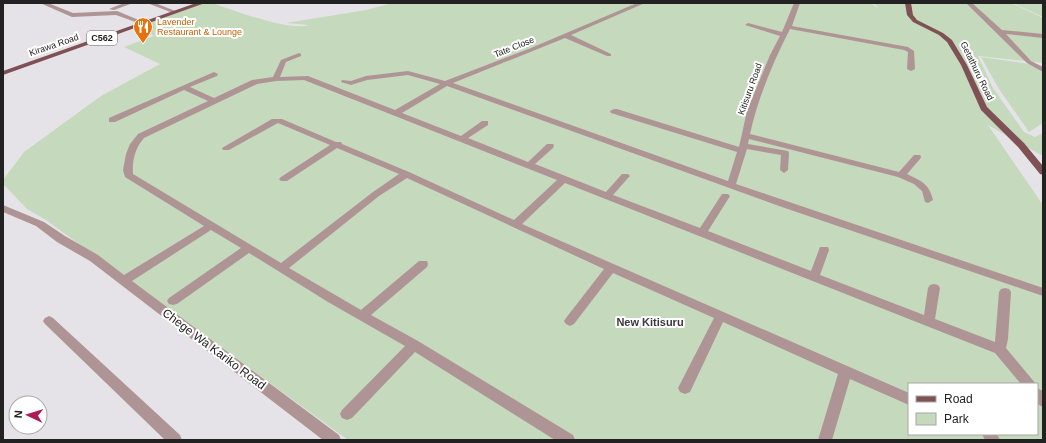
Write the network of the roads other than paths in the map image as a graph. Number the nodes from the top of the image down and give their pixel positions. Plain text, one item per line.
1 (43, 3) edge
2 (130, 3) edge
3 (151, 3) edge
4 (202, 3) edge
5 (642, 3) edge
6 (797, 3) edge
7 (908, 3) edge
8 (970, 3) edge
9 (112, 9) dead end
10 (176, 12) junction
11 (143, 24) junction
12 (748, 25) dead end
13 (788, 27) junction
14 (1000, 32) junction
15 (565, 35) junction
16 (784, 35) junction
17 (1043, 36) edge
18 (299, 55) dead end
19 (609, 55) dead end
20 (911, 69) dead end
21 (1043, 70) edge
22 (6, 71) edge
23 (214, 74) dead end
24 (276, 79) junction
25 (345, 82) dead end
26 (446, 83) junction
27 (184, 88) junction
28 (214, 101) junction
29 (614, 111) dead end
30 (396, 113) junction
31 (112, 120) dead end
32 (485, 123) dead end
33 (746, 136) junction
34 (462, 138) junction
35 (338, 144) junction
36 (550, 146) dead end
37 (226, 148) dead end
38 (743, 148) junction
39 (917, 157) dead end
40 (529, 165) junction
41 (784, 170) dead end
42 (1043, 172) edge
43 (406, 174) junction
44 (901, 175) junction
45 (625, 176) dead end
46 (564, 178) junction
47 (284, 179) dead end
48 (731, 185) junction
49 (607, 196) junction
50 (724, 196) dead end
51 (928, 200) dead end
52 (3, 208) edge
53 (515, 225) junction
54 (211, 226) junction
55 (702, 233) junction
56 (249, 248) junction
57 (824, 250) dead end
58 (424, 264) dead end
59 (281, 268) junction
60 (610, 268) junction
61 (814, 276) junction
62 (128, 278) dead end
63 (934, 288) dead end
64 (1005, 292) dead end
65 (1043, 292) edge
66 (173, 301) dead end
67 (362, 316) junction
68 (720, 317) junction
69 (49, 321) dead end
70 (570, 321) dead end
71 (929, 321) junction
72 (414, 345) junction
73 (999, 349) junction
74 (845, 372) junction
75 (1028, 383) edge
76 (685, 388) dead end
77 (908, 399) edge
78 (347, 414) dead end
79 (175, 440) edge
80 (334, 440) edge
81 (568, 440) edge
82 (826, 440) edge

1 - 11 street
2 - 9 street
3 - 10 street
4 - 10 main road, Kirawa Road / C562
5 - 15 street, Tate Close
6 - 13 street, Kitisuru Road
7 - 42 main road, Getathuru Road
8 - 14 street
10 - 11 main road, Kirawa Road / C562
11 - 22 main road, Kirawa Road / C562
12 - 16 street
13 - 16 street, Kitisuru Road
13 - 20 street
14 - 17 street
14 - 21 street
15 - 19 street
15 - 26 street, Tate Close
16 - 33 street, Kitisuru Road
18 - 24 street
23 - 27 street
24 - 28 street
24 - 30 street
25 - 26 street
26 - 30 street, Tate Close
26 - 48 street
27 - 28 street
27 - 31 street
28 - 54 street
29 - 38 street
30 - 34 street
32 - 34 street
33 - 38 street, Kitisuru Road
33 - 44 street
34 - 40 street
35 - 37 street
35 - 43 street
35 - 47 street
36 - 40 street
38 - 41 street
38 - 48 street, Kitisuru Road
39 - 44 street
40 - 46 street
43 - 53 street
43 - 59 street
44 - 51 street
45 - 49 street
46 - 49 street
46 - 53 street
48 - 65 street
49 - 55 street
50 - 55 street
52 - 80 street, Chege Wa Kariko Road
53 - 60 street
54 - 56 street
54 - 62 street
55 - 61 street
56 - 59 street
56 - 66 street
57 - 61 street
58 - 67 street
59 - 67 street
60 - 68 street
60 - 70 street
61 - 71 street
63 - 71 street
64 - 73 street
67 - 72 street
68 - 74 street
68 - 76 street
69 - 79 street
71 - 73 street
72 - 78 street
72 - 81 street
73 - 75 street
74 - 77 street
74 - 82 street

